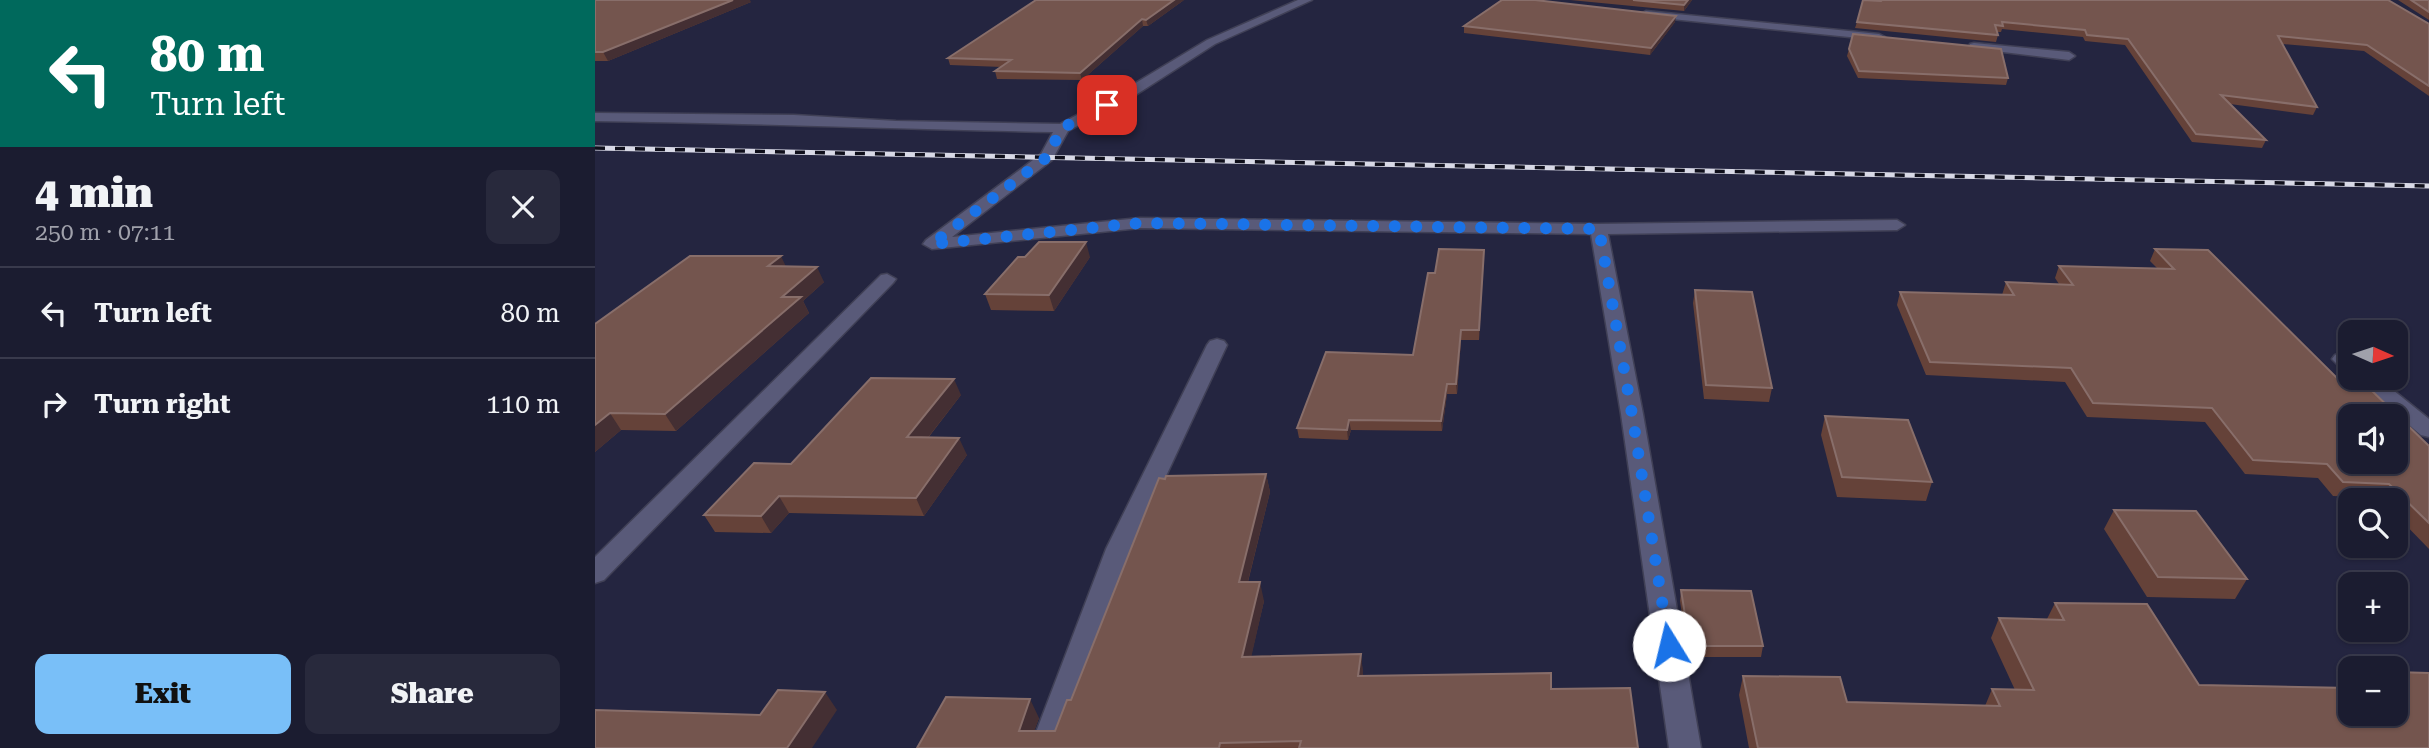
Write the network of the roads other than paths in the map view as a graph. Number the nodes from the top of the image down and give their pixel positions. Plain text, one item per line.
1 (1307, 0) edge
2 (1630, 12) edge
3 (1890, 38) edge
4 (1959, 45) edge
5 (2069, 56) dead end
6 (595, 117) edge
7 (1062, 128) junction
8 (1897, 225) dead end
9 (1599, 229) junction
10 (887, 279) dead end
11 (1217, 345) dead end
12 (2380, 390) edge
13 (2429, 430) edge
14 (595, 573) edge
15 (1046, 748) edge
16 (1685, 748) edge

1 - 7 street
2 - 3 street
4 - 5 street
6 - 7 street
7 - 9 street
8 - 9 street
9 - 16 street
10 - 14 street
11 - 15 street
12 - 13 street

